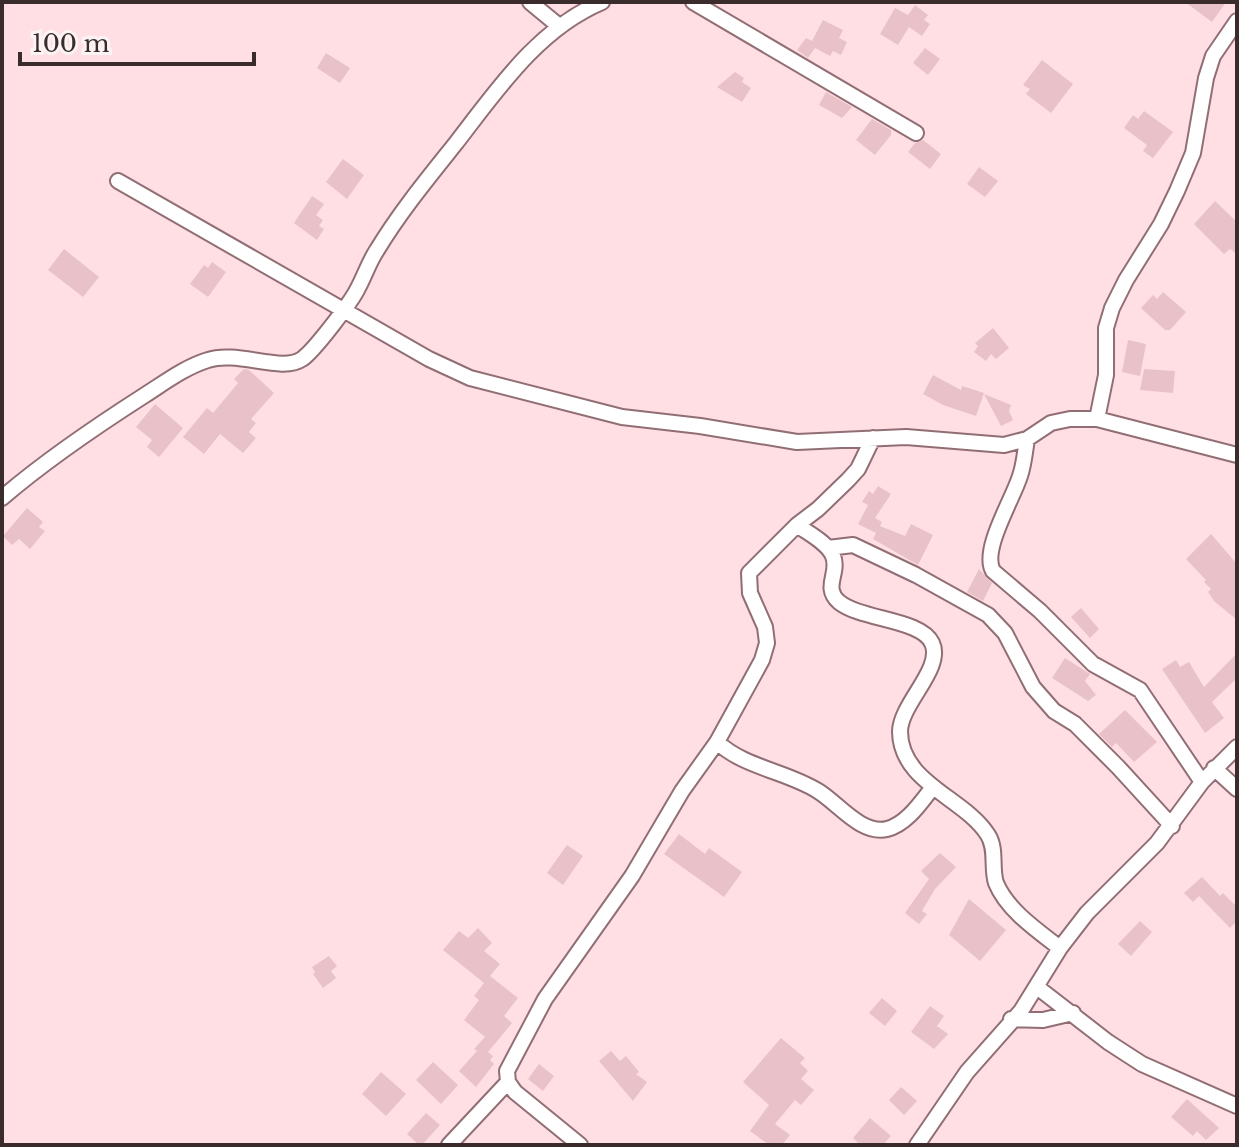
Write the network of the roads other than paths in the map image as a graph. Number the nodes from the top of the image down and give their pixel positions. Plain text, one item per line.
1 (530, 2) edge
2 (602, 2) edge
3 (693, 2) edge
4 (1237, 21) edge
5 (559, 26) junction
6 (916, 133) dead end
7 (118, 181) dead end
8 (342, 309) junction
9 (1097, 419) junction
10 (873, 438) junction
11 (1027, 439) junction
12 (1237, 455) edge
13 (2, 498) edge
14 (797, 525) junction
15 (828, 548) junction
16 (717, 742) junction
17 (1237, 747) edge
18 (1214, 768) junction
19 (1202, 782) junction
20 (933, 787) junction
21 (1237, 789) edge
22 (1172, 826) junction
23 (1060, 948) junction
24 (1037, 987) junction
25 (1073, 1013) junction
26 (1011, 1019) junction
27 (508, 1082) junction
28 (1237, 1106) edge
29 (449, 1145) edge
30 (580, 1145) edge
31 (917, 1145) edge

1 - 5 street
2 - 5 street
3 - 6 street
4 - 9 street
5 - 8 street
7 - 8 street
8 - 10 street
8 - 13 street
9 - 11 street
9 - 12 street
10 - 11 street
10 - 14 street
11 - 19 street
14 - 15 street
14 - 16 street
15 - 20 street
15 - 22 street
16 - 20 street
16 - 27 street
17 - 18 street
18 - 19 street
18 - 21 street
19 - 22 street
20 - 23 street
22 - 23 street
23 - 24 street
24 - 25 street
24 - 26 street
25 - 26 street
25 - 28 street
26 - 31 street
27 - 29 street
27 - 30 street

